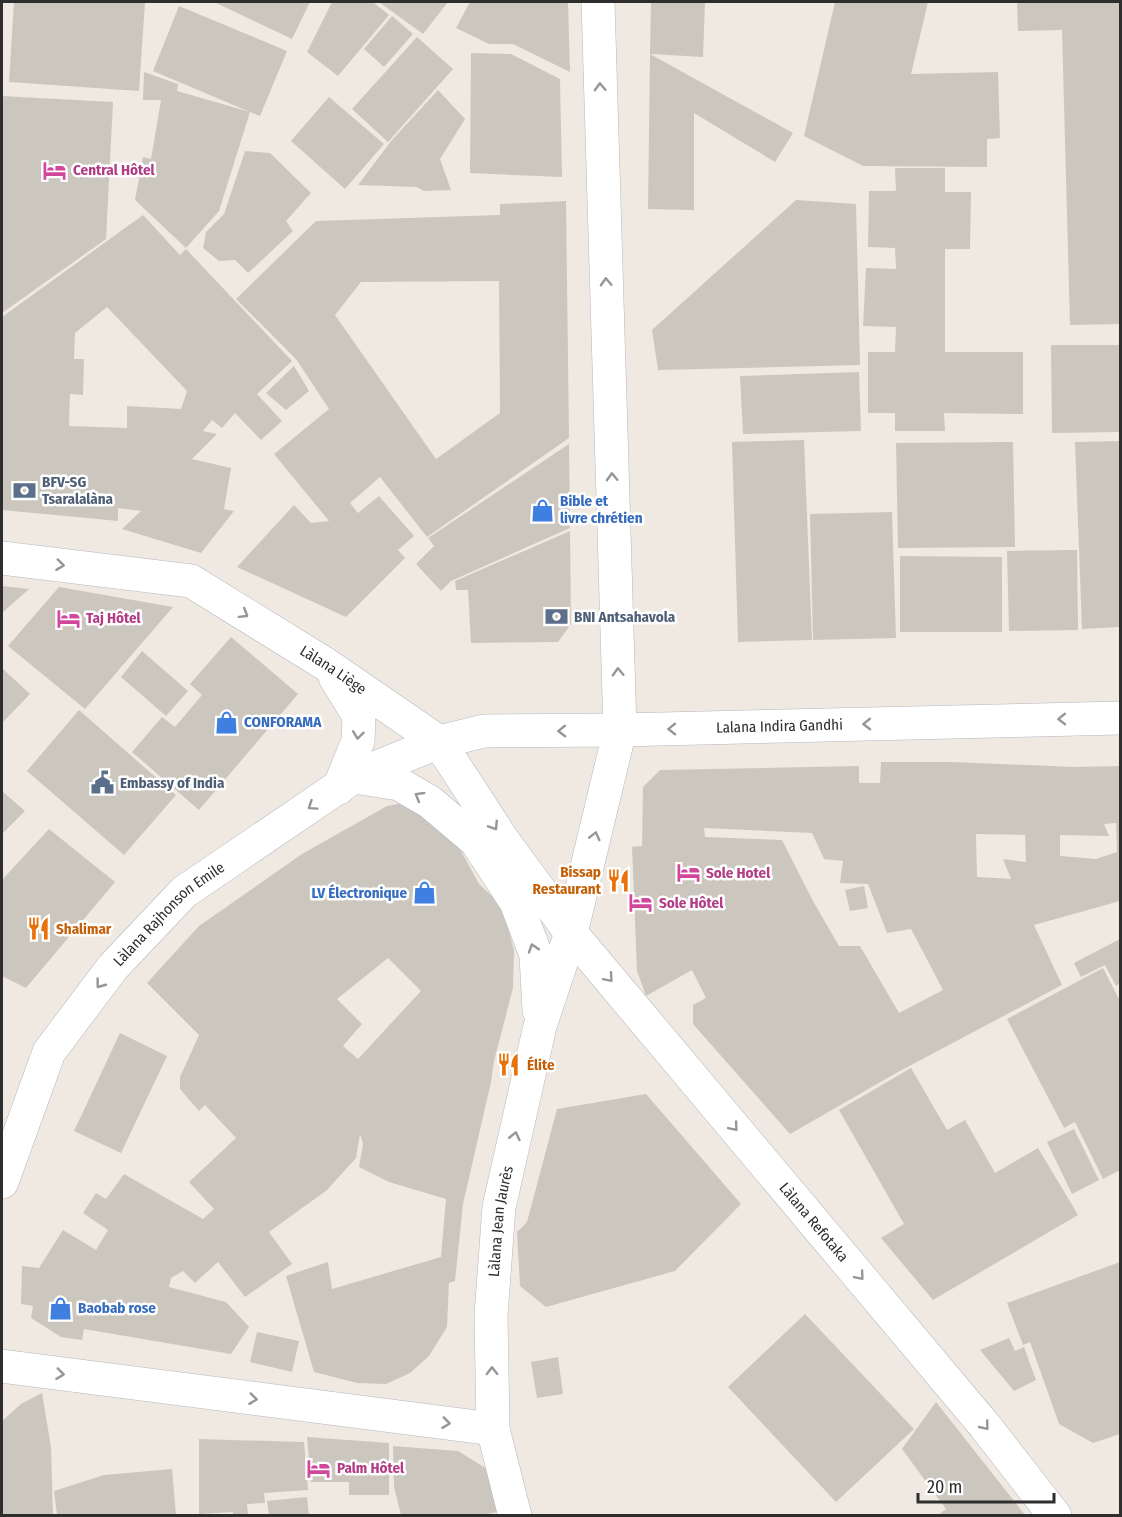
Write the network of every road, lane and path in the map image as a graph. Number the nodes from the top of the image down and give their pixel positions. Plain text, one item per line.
1 (598, 2) edge
2 (2, 558) edge
3 (327, 665) junction
4 (1120, 718) edge
5 (620, 730) junction
6 (439, 742) junction
7 (346, 783) junction
8 (571, 933) junction
9 (540, 1026) junction
10 (2, 1182) edge
11 (2, 1366) edge
12 (493, 1429) junction
13 (514, 1515) edge
14 (1055, 1515) edge

5 -> 1 street, Làlana Jean Jaurès
2 -> 3 street, Làlana Liège
3 - 6 street, Làlana Liège
3 -> 7 street
4 -> 5 street, Lalana Indira Gandhi
5 -> 6 street, Lalana Indira Gandhi
8 -> 5 street, Làlana Jean Jaurès
6 - 7 street, Làlana Rajhonson Emile
6 -> 8 street, Làlana Liège
9 -> 7 street
7 -> 10 street, Làlana Rajhonson Emile
8 - 9 street, Làlana Jean Jaurès
8 -> 14 street, Làlana Refotaka
12 -> 9 street, Làlana Jean Jaurès
11 -> 12 street
12 - 13 street, Làlana Jean Jaurès

